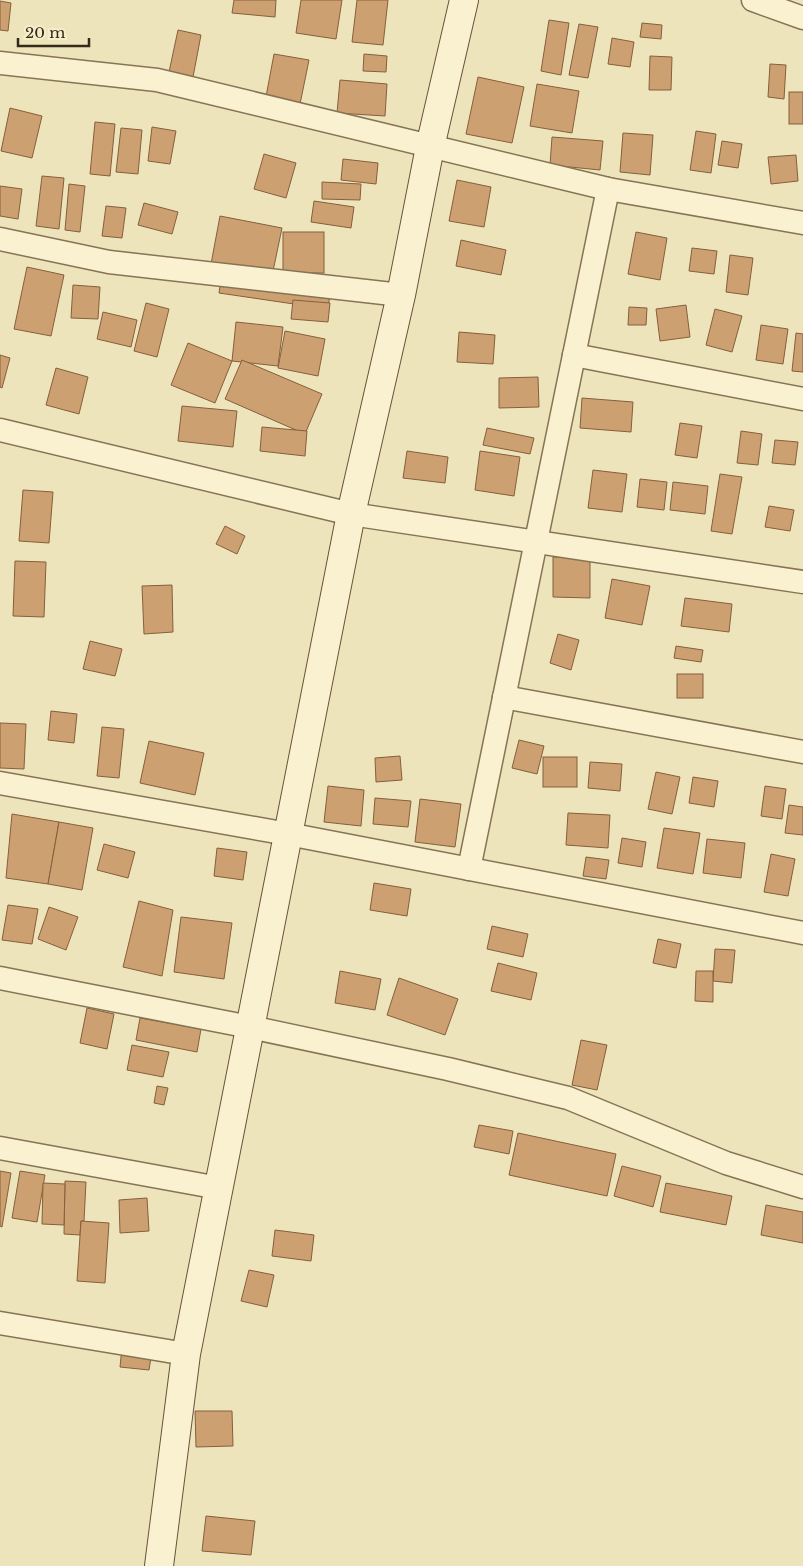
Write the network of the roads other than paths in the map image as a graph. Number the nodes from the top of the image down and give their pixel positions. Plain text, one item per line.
1 (464, 0) edge
2 (753, 0) edge
3 (803, 18) edge
4 (0, 63) edge
5 (430, 147) junction
6 (608, 189) junction
7 (803, 223) edge
8 (0, 238) edge
9 (401, 295) junction
10 (574, 355) junction
11 (803, 400) edge
12 (0, 430) edge
13 (351, 514) junction
14 (536, 542) junction
15 (803, 582) edge
16 (504, 697) junction
17 (803, 752) edge
18 (0, 783) edge
19 (288, 834) junction
20 (469, 869) junction
21 (803, 933) edge
22 (0, 978) edge
23 (250, 1028) junction
24 (0, 1148) edge
25 (803, 1187) edge
26 (219, 1188) junction
27 (0, 1322) edge
28 (186, 1354) junction
29 (159, 1566) edge

1 - 5 street
2 - 3 street
4 - 5 street
5 - 6 street
5 - 9 street
6 - 7 street
6 - 10 street
8 - 9 street
9 - 13 street
10 - 11 street
10 - 14 street
12 - 13 street
13 - 14 street
13 - 19 street
14 - 15 street
14 - 16 street
16 - 17 street
16 - 20 street
18 - 19 street
19 - 20 street
19 - 23 street
20 - 21 street
22 - 23 street
23 - 25 street
23 - 26 street
24 - 26 street
26 - 28 street
27 - 28 street
28 - 29 street

